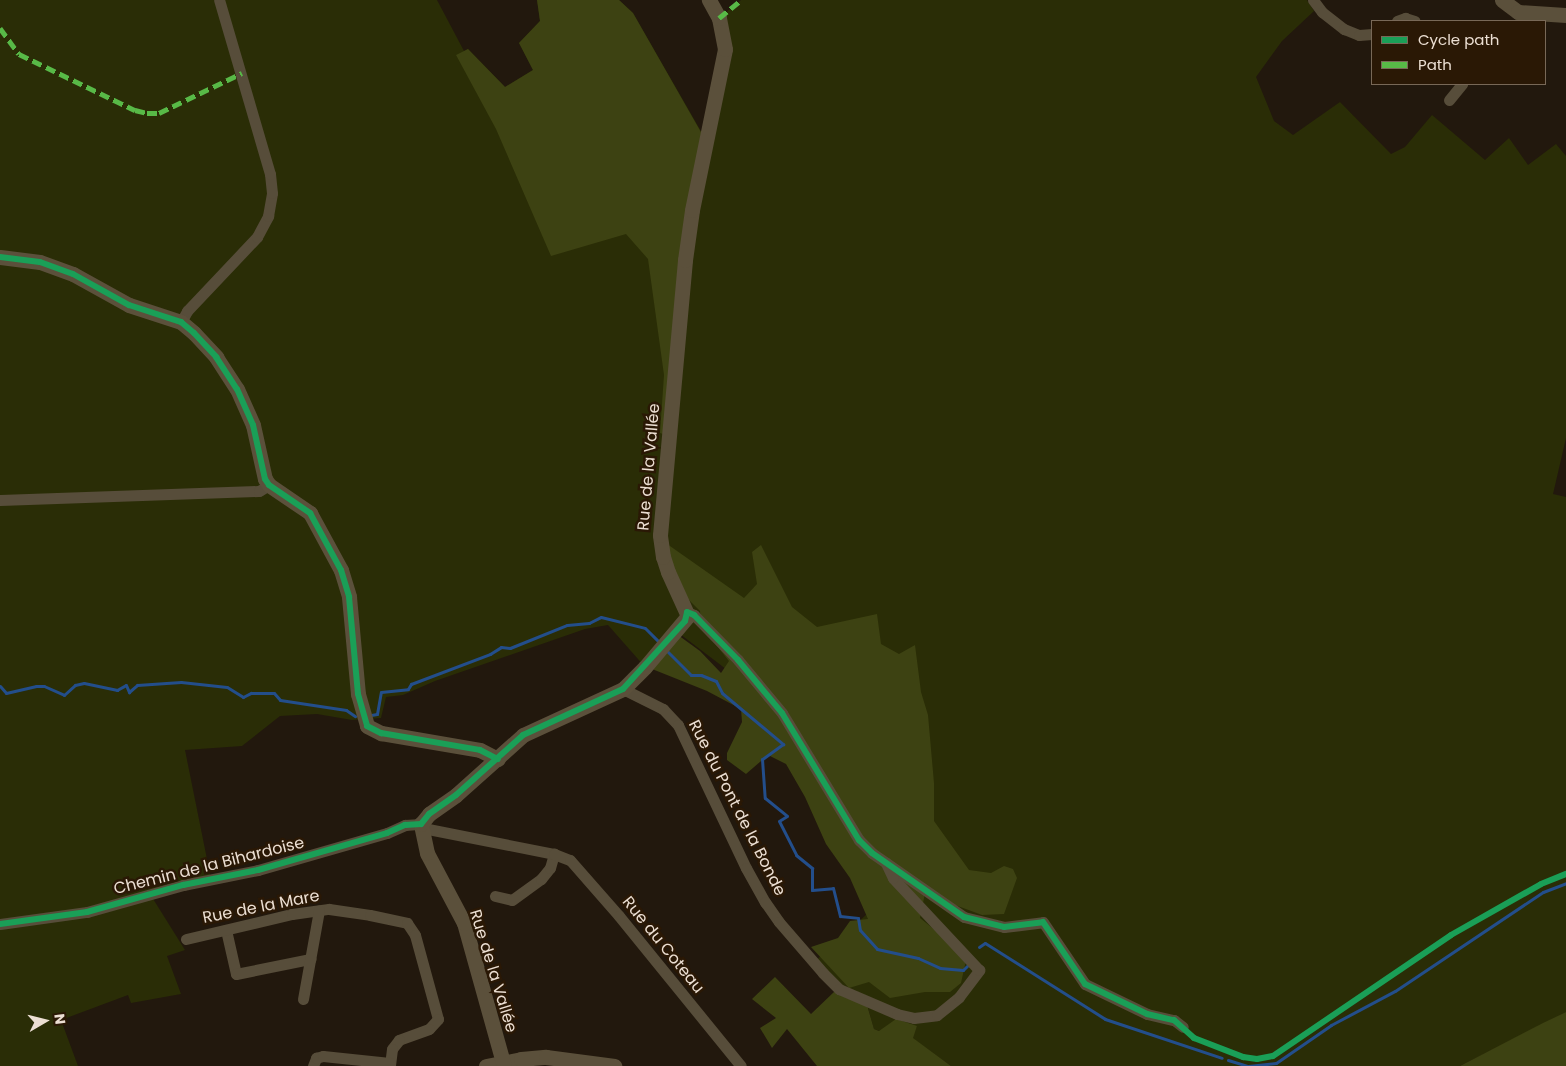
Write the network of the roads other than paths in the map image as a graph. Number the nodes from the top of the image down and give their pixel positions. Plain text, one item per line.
1 (219, 0) edge
2 (709, 0) edge
3 (1313, 0) edge
4 (1502, 0) edge
5 (1566, 15) edge
6 (1514, 17) edge
7 (1400, 20) edge
8 (1412, 20) edge
9 (1371, 34) edge
10 (1461, 85) edge
11 (1449, 100) dead end
12 (0, 257) edge
13 (181, 322) junction
14 (269, 485) junction
15 (0, 500) edge
16 (687, 612) junction
17 (624, 689) junction
18 (498, 759) junction
19 (421, 824) junction
20 (554, 854) junction
21 (886, 863) junction
22 (495, 896) dead end
23 (319, 910) junction
24 (0, 924) edge
25 (226, 930) junction
26 (186, 938) dead end
27 (310, 959) junction
28 (303, 999) dead end
29 (1182, 1027) dead end
30 (390, 1064) edge
31 (503, 1064) edge
32 (313, 1066) edge
33 (486, 1066) edge
34 (614, 1066) edge
35 (741, 1066) edge

1 - 13 street
2 - 16 street, Rue de la Vallée
3 - 9 street
4 - 6 street
5 - 6 street
7 - 8 street
10 - 11 street
12 - 13 street
13 - 14 street
14 - 15 street
14 - 18 street
16 - 17 street
16 - 21 street
17 - 18 street
17 - 21 street, Rue du Pont de la Bonde
18 - 19 street
19 - 20 street, Rue du Coteau
19 - 24 street, Chemin de la Bihardoise
19 - 31 street, Rue de la Vallée
20 - 22 street
20 - 35 street, Rue du Coteau
21 - 29 street
23 - 25 street, Rue de la Mare
23 - 27 street
23 - 30 street, Rue de la Mare
25 - 26 street, Rue de la Mare
25 - 27 street
27 - 28 street
30 - 32 street, Rue de la Mare
31 - 33 street
31 - 34 street

